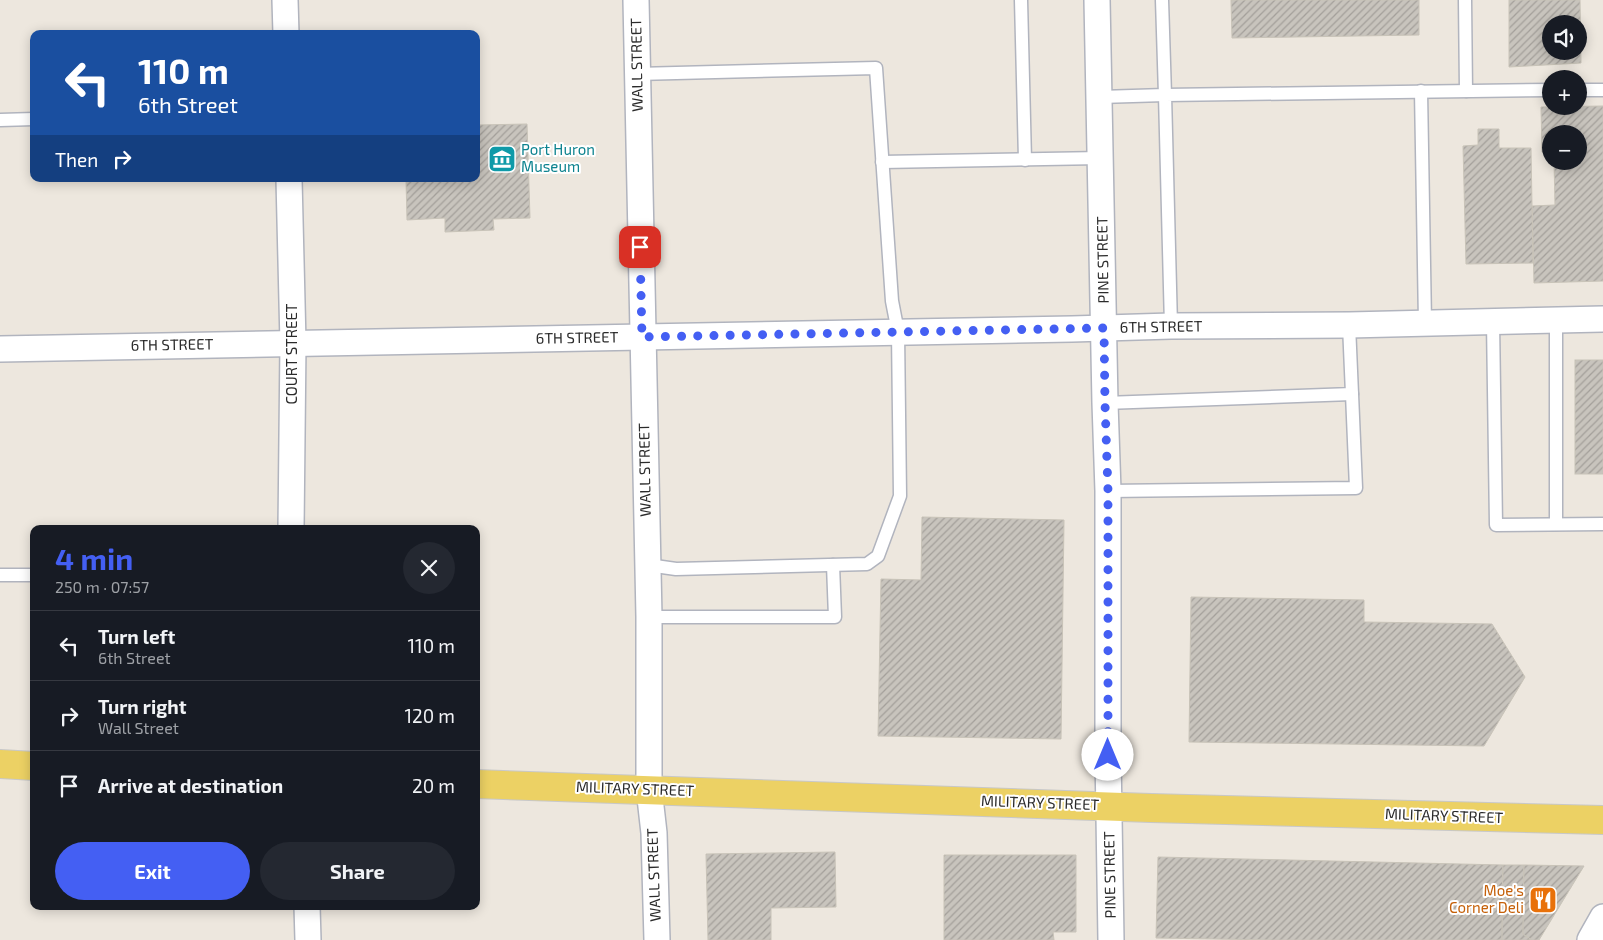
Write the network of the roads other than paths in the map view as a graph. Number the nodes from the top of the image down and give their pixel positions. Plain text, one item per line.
1 (285, 0) edge
2 (636, 0) edge
3 (1021, 0) edge
4 (1097, 0) edge
5 (1162, 0) edge
6 (1465, 0) edge
7 (286, 30) edge
8 (637, 74) junction
9 (1542, 90) edge
10 (1587, 90) edge
11 (1603, 90) edge
12 (1421, 91) junction
13 (1466, 91) junction
14 (1165, 96) junction
15 (1100, 97) junction
16 (30, 119) edge
17 (0, 120) edge
18 (1101, 158) junction
19 (1025, 160) junction
20 (882, 162) junction
21 (289, 182) edge
22 (1603, 319) edge
23 (1556, 320) junction
24 (1493, 322) junction
25 (1425, 323) junction
26 (1349, 325) junction
27 (1171, 326) junction
28 (1104, 328) junction
29 (898, 332) junction
30 (642, 337) junction
31 (293, 343) junction
32 (0, 349) edge
33 (1352, 394) junction
34 (1105, 403) junction
35 (1108, 491) junction
36 (1556, 524) junction
37 (1603, 524) edge
38 (291, 525) edge
39 (648, 565) junction
40 (833, 565) junction
41 (0, 575) edge
42 (30, 575) edge
43 (649, 617) junction
44 (0, 764) edge
45 (30, 766) edge
46 (480, 784) edge
47 (648, 789) junction
48 (1109, 806) junction
49 (1603, 820) edge
50 (307, 910) edge
51 (1603, 917) edge
52 (308, 940) edge
53 (657, 940) edge
54 (1111, 940) edge
55 (1590, 940) edge

1 - 7 street
2 - 8 street, WALL STREET
3 - 19 lane
4 - 15 street, PINE STREET
5 - 14 lane
6 - 13 lane
8 - 20 lane
8 - 30 street, WALL STREET
9 - 13 lane
10 - 11 lane
12 - 13 lane
12 - 14 lane
12 - 25 lane
14 - 15 lane
14 - 27 lane
15 - 18 street, PINE STREET
16 - 17 lane
18 - 19 lane
18 - 28 street, PINE STREET
19 - 20 lane
20 - 29 lane
21 - 31 street, COURT STREET
22 - 23 street, 6TH STREET
23 - 24 street, 6TH STREET
23 - 36 lane
24 - 25 street, 6TH STREET
24 - 36 lane
25 - 26 street, 6TH STREET
26 - 27 street, 6TH STREET
26 - 33 lane
27 - 28 street, 6TH STREET
28 - 29 street, 6TH STREET
28 - 34 street, PINE STREET
29 - 30 street, 6TH STREET
29 - 40 lane
30 - 31 street, 6TH STREET
30 - 39 street, WALL STREET
31 - 32 street, 6TH STREET
31 - 38 street, COURT STREET
33 - 34 lane
33 - 35 lane
34 - 35 street, PINE STREET
35 - 48 street, PINE STREET
36 - 37 lane
39 - 40 lane
39 - 43 street, WALL STREET
40 - 43 lane
41 - 42 lane
43 - 47 street, WALL STREET
44 - 45 main road
46 - 47 main road, MILITARY STREET
47 - 48 main road, MILITARY STREET
47 - 53 street, WALL STREET
48 - 49 main road, MILITARY STREET
48 - 54 street, PINE STREET
50 - 52 street
51 - 55 street

